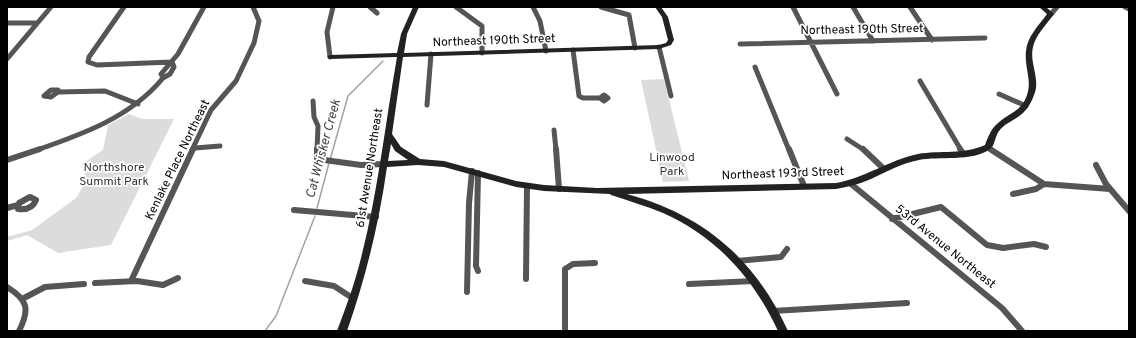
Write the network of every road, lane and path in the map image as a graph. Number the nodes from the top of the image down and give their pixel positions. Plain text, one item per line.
1 (50, 7) edge
2 (124, 7) edge
3 (204, 7) edge
4 (253, 7) edge
5 (333, 7) edge
6 (370, 7) edge
7 (416, 7) edge
8 (456, 7) edge
9 (533, 7) edge
10 (602, 7) edge
11 (658, 7) edge
12 (793, 7) edge
13 (853, 7) edge
14 (910, 7) edge
15 (1042, 7) edge
16 (1057, 7) edge
17 (1125, 7) edge
18 (1129, 9) edge
19 (376, 13) dead end
20 (1051, 14) junction
21 (7, 23) edge
22 (37, 24) junction
23 (985, 38) dead end
24 (932, 40) junction
25 (873, 41) junction
26 (812, 42) junction
27 (740, 44) dead end
28 (659, 47) junction
29 (636, 48) junction
30 (573, 50) junction
31 (546, 51) junction
32 (482, 53) junction
33 (432, 54) junction
34 (400, 55) junction
35 (330, 57) joint
36 (7, 59) edge
37 (172, 62) junction
38 (755, 67) dead end
39 (920, 81) dead end
40 (58, 92) dead end
41 (837, 94) dead end
42 (999, 94) dead end
43 (671, 96) dead end
44 (600, 98) dead end
45 (313, 101) dead end
46 (138, 104) junction
47 (427, 105) dead end
48 (1026, 106) junction
49 (554, 130) dead end
50 (388, 133) junction
51 (847, 139) dead end
52 (220, 146) dead end
53 (988, 147) junction
54 (195, 148) junction
55 (963, 153) junction
56 (7, 160) edge
57 (418, 162) junction
58 (384, 164) junction
59 (1096, 165) dead end
60 (884, 169) junction
61 (475, 172) junction
62 (851, 184) junction
63 (1044, 184) junction
64 (527, 186) junction
65 (804, 186) junction
66 (559, 189) junction
67 (659, 189) junction
68 (1110, 189) junction
69 (597, 191) junction
70 (1013, 194) dead end
71 (18, 205) dead end
72 (658, 207) junction
73 (7, 208) edge
74 (294, 210) dead end
75 (1129, 210) edge
76 (376, 217) junction
77 (892, 219) junction
78 (1046, 247) dead end
79 (787, 249) dead end
80 (737, 261) junction
81 (595, 263) dead end
82 (478, 271) dead end
83 (178, 278) dead end
84 (526, 279) dead end
85 (131, 281) junction
86 (305, 281) dead end
87 (754, 281) junction
88 (94, 283) dead end
89 (84, 284) dead end
90 (689, 284) dead end
91 (7, 287) edge
92 (467, 292) dead end
93 (24, 298) junction
94 (354, 299) junction
95 (907, 303) dead end
96 (773, 311) junction
97 (19, 331) edge
98 (342, 331) edge
99 (565, 331) edge
100 (783, 331) edge
101 (1022, 331) edge

1 - 22 street
2 - 37 street
3 - 37 street
4 - 54 street, Kenlake Place Northeast
5 - 35 street
6 - 19 street
7 - 34 street, 61st Avenue Northeast
8 - 32 street
9 - 31 street
10 - 29 street
11 - 28 street
12 - 26 street
13 - 25 street
14 - 24 street
15 - 20 street
16 - 20 street
17 - 18 street
20 - 48 street
21 - 22 street
22 - 36 street
23 - 24 street, Northeast 190th Street
24 - 25 street, Northeast 190th Street
25 - 26 street, Northeast 190th Street
26 - 27 street, Northeast 190th Street
26 - 41 street
28 - 29 street, Northeast 190th Street
28 - 43 street
29 - 30 street, Northeast 190th Street
30 - 31 street, Northeast 190th Street
30 - 44 street
31 - 32 street, Northeast 190th Street
32 - 33 street, Northeast 190th Street
33 - 34 street, Northeast 190th Street
33 - 47 street
34 - 35 street, Northeast 190th Street
34 - 50 street, 61st Avenue Northeast
37 - 46 street
38 - 65 street
39 - 55 street
40 - 46 street
42 - 48 street
45 - 58 street
46 - 56 street
48 - 53 street
49 - 66 street
50 - 57 street
50 - 58 street, 61st Avenue Northeast
51 - 60 street
52 - 54 street
53 - 55 street, Northeast 193rd Street
53 - 63 street
54 - 85 street, Kenlake Place Northeast
55 - 60 street, Northeast 193rd Street
57 - 58 street, Northeast 193rd Street
57 - 61 street, Northeast 193rd Street
58 - 76 street, 61st Avenue Northeast
59 - 68 street
60 - 62 street, Northeast 193rd Street
61 - 64 street, Northeast 193rd Street
61 - 82 street
61 - 92 street
62 - 65 street, Northeast 193rd Street
62 - 77 street, 53rd Avenue Northeast
63 - 68 street
63 - 70 street
64 - 66 street, Northeast 193rd Street
64 - 84 street
65 - 67 street, Northeast 193rd Street
66 - 69 street, Northeast 193rd Street
67 - 69 street, Northeast 193rd Street
67 - 72 street
68 - 75 street
69 - 72 street
71 - 73 street
72 - 80 street
74 - 76 street
76 - 94 street, 61st Avenue Northeast
77 - 78 street
77 - 101 street, 53rd Avenue Northeast
79 - 80 street
80 - 87 street
81 - 99 street
83 - 85 street
85 - 88 street
86 - 94 street
87 - 90 street
87 - 96 street
89 - 93 street
91 - 93 street
93 - 97 street
94 - 98 street, 61st Avenue Northeast
95 - 96 street
96 - 100 street

